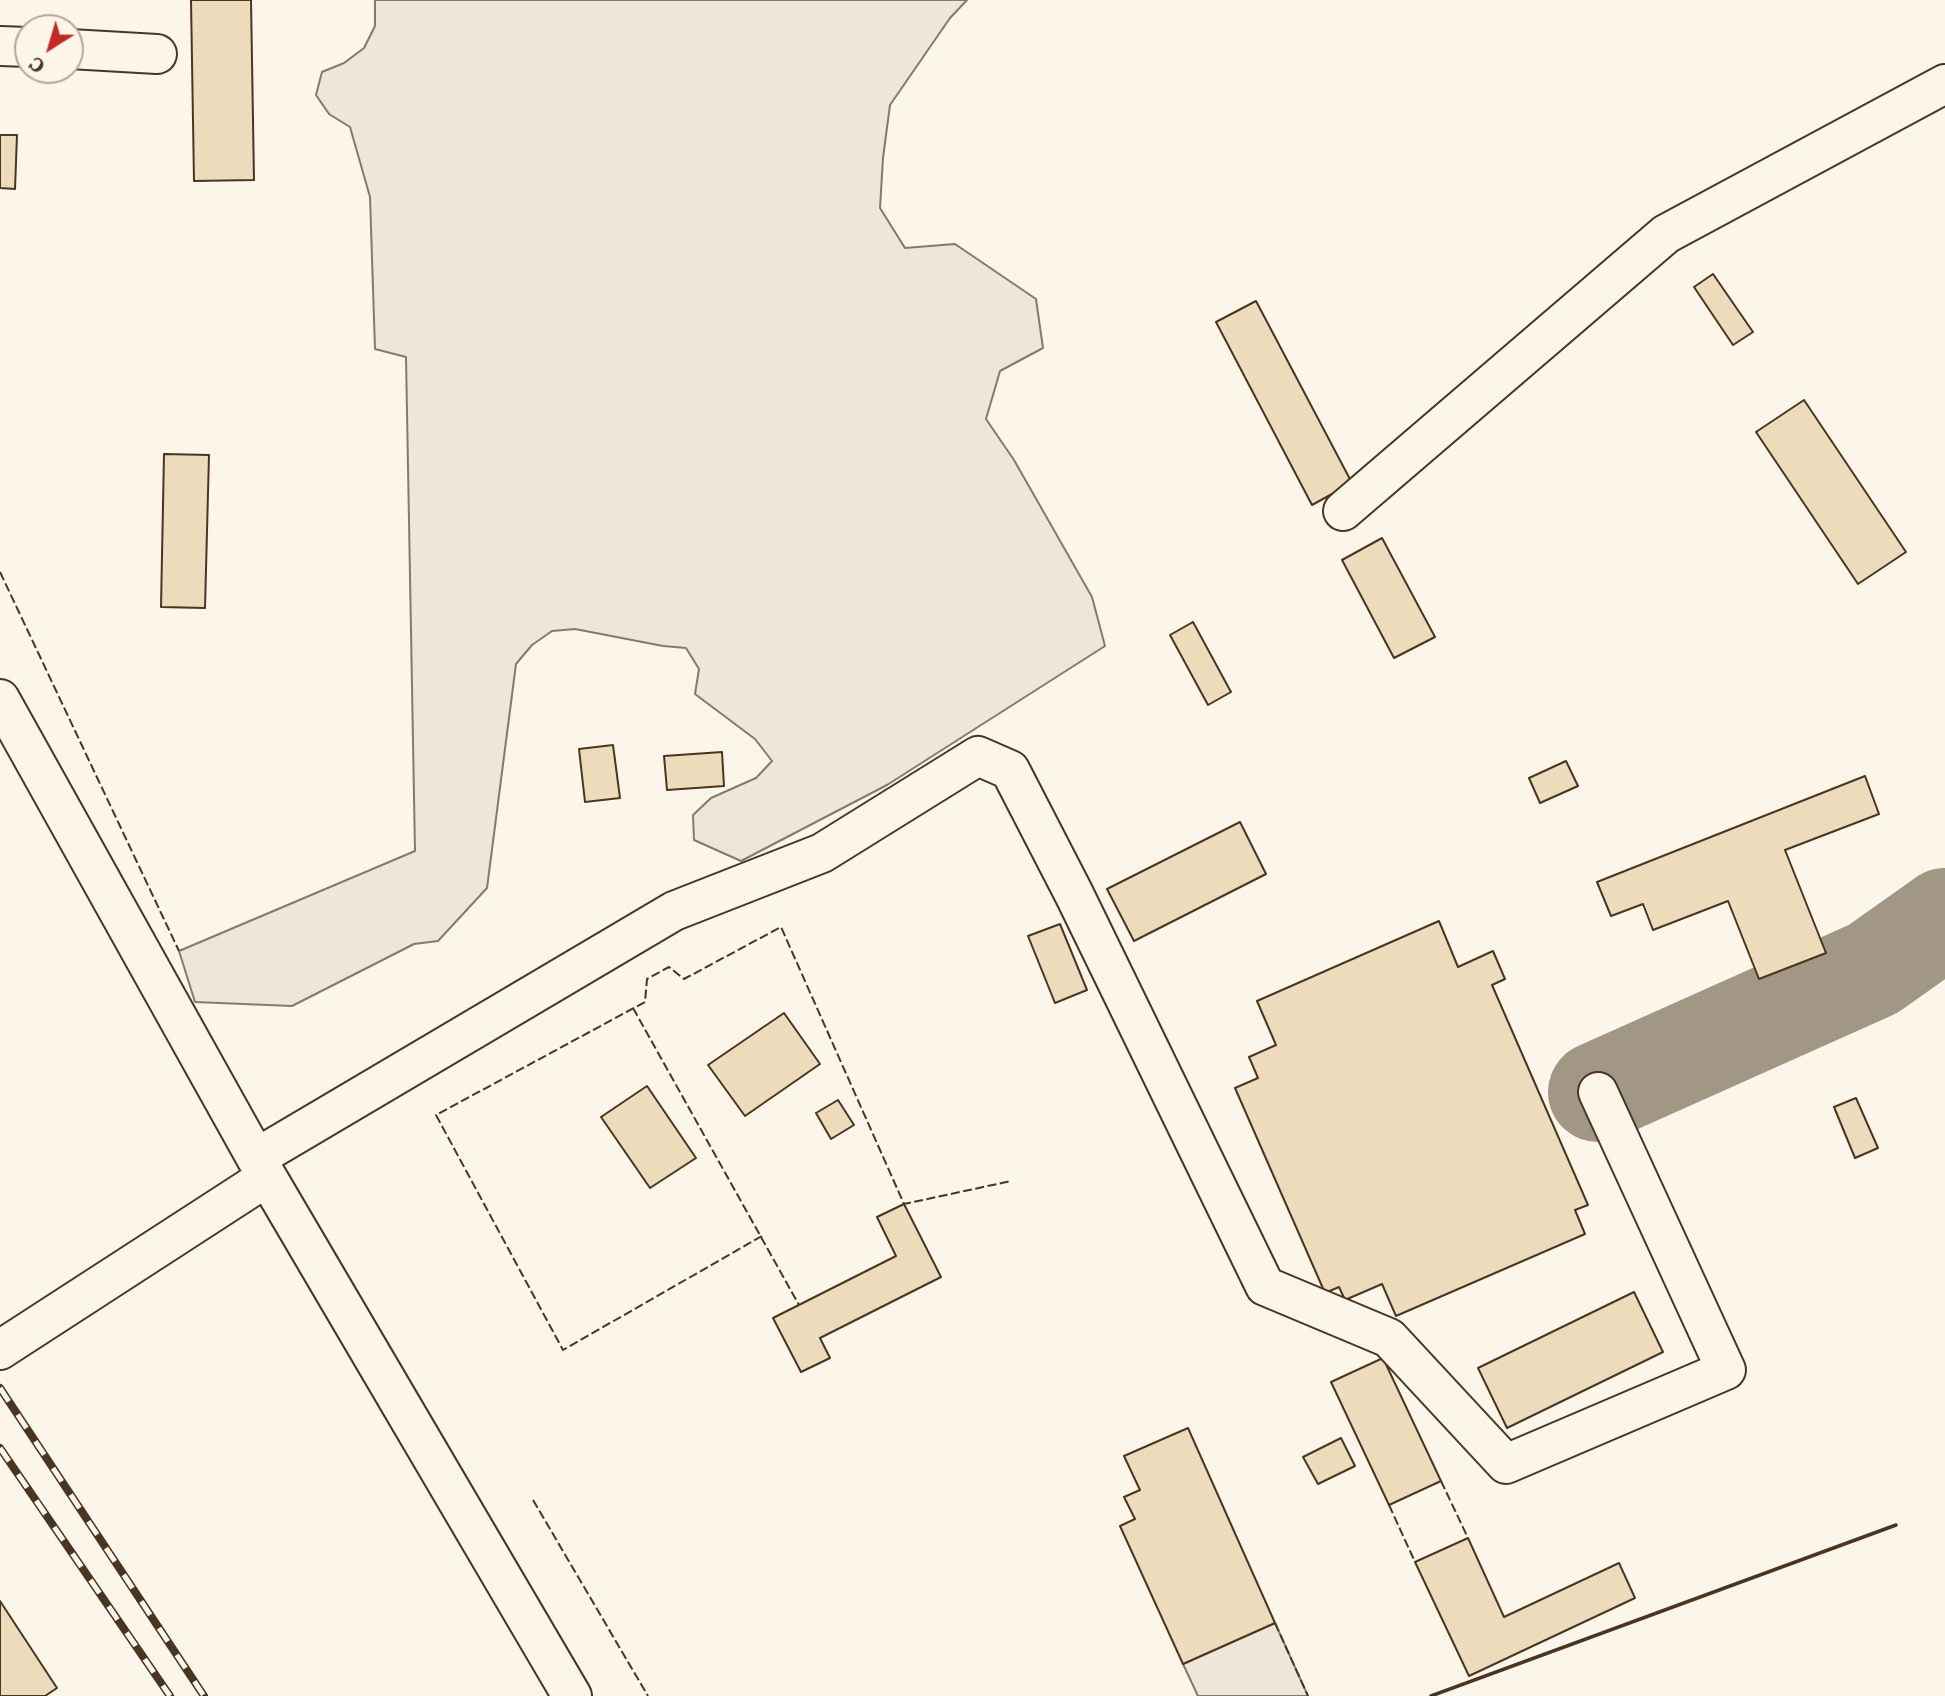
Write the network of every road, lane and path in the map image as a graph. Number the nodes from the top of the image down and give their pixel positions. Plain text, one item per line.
1 (84, 51) edge
2 (157, 54) dead end
3 (1945, 84) edge
4 (1343, 511) dead end
5 (0, 699) edge
6 (1598, 1092) dead end
7 (261, 1168) junction
8 (0, 1350) edge
9 (572, 1696) edge

1 - 2 lane
3 - 4 lane
5 - 7 lane
6 - 7 lane
7 - 8 lane
7 - 9 lane

